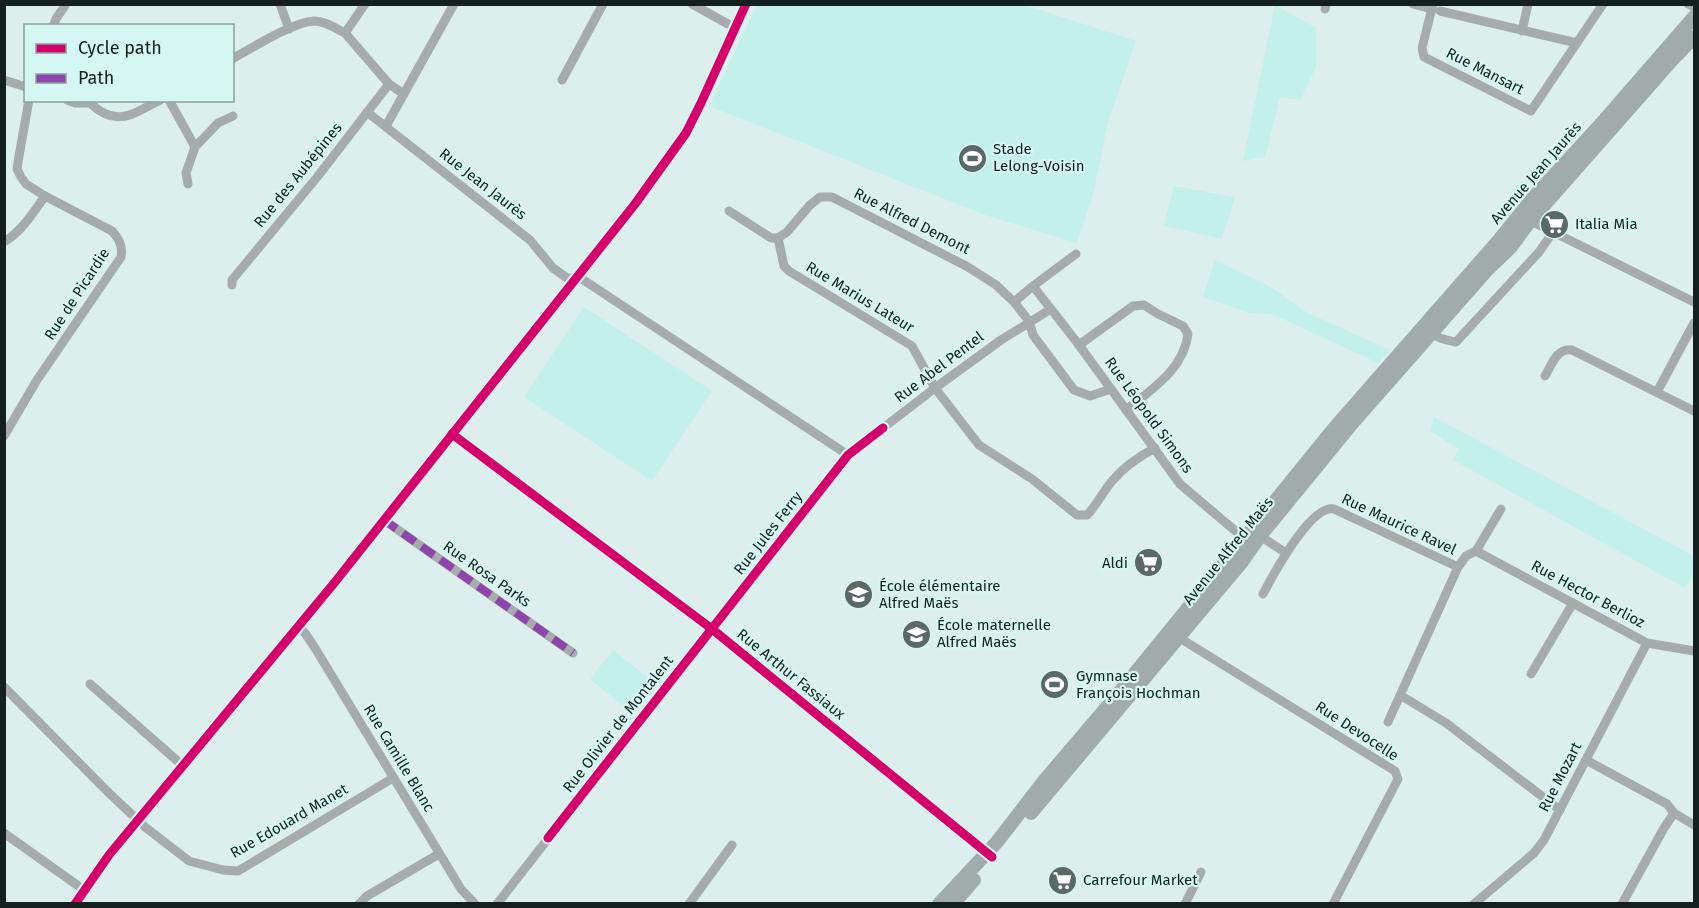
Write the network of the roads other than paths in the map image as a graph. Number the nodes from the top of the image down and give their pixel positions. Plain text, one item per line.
1 (66, 4) edge
2 (280, 4) edge
3 (365, 4) edge
4 (454, 4) edge
5 (603, 4) edge
6 (692, 4) edge
7 (746, 4) edge
8 (1413, 4) edge
9 (1528, 4) edge
10 (1603, 4) edge
11 (1688, 4) edge
12 (1695, 7) edge
13 (1435, 8) edge
14 (1695, 17) edge
15 (54, 24) edge
16 (735, 26) junction
17 (288, 29) junction
18 (1522, 31) junction
19 (345, 33) junction
20 (1695, 37) edge
21 (1576, 44) junction
22 (234, 58) edge
23 (4, 80) edge
24 (562, 80) dead end
25 (389, 84) junction
26 (24, 86) edge
27 (404, 94) junction
28 (29, 102) edge
29 (72, 102) edge
30 (156, 102) edge
31 (170, 102) edge
32 (368, 112) junction
33 (233, 116) dead end
34 (386, 126) junction
35 (195, 147) junction
36 (188, 184) dead end
37 (45, 196) junction
38 (729, 211) dead end
39 (1526, 217) junction
40 (1553, 232) junction
41 (778, 238) junction
42 (4, 242) edge
43 (1076, 255) dead end
44 (576, 279) junction
45 (232, 285) dead end
46 (1033, 286) junction
47 (1014, 302) junction
48 (1695, 302) edge
49 (1051, 309) junction
50 (1029, 321) junction
51 (1695, 323) edge
52 (1428, 328) junction
53 (1079, 345) junction
54 (1545, 376) dead end
55 (935, 387) junction
56 (1111, 389) junction
57 (1657, 392) junction
58 (1126, 410) junction
59 (1695, 411) edge
60 (452, 434) junction
61 (4, 436) edge
62 (1155, 448) junction
63 (848, 455) junction
64 (1501, 509) dead end
65 (384, 520) junction
66 (1253, 536) junction
67 (1476, 551) junction
68 (1286, 553) junction
69 (1458, 567) junction
70 (1263, 594) dead end
71 (1573, 603) junction
72 (298, 627) junction
73 (712, 629) junction
74 (1178, 637) junction
75 (1647, 643) junction
76 (573, 653) dead end
77 (1693, 653) edge
78 (1532, 674) dead end
79 (90, 684) dead end
80 (4, 687) edge
81 (1400, 695) junction
82 (1388, 722) dead end
83 (1586, 760) junction
84 (183, 766) junction
85 (393, 778) junction
86 (1560, 810) junction
87 (1674, 813) junction
88 (137, 820) junction
89 (1695, 825) edge
90 (4, 833) edge
91 (732, 845) dead end
92 (439, 854) junction
93 (989, 855) junction
94 (1201, 872) dead end
95 (84, 890) junction
96 (75, 903) edge
97 (359, 903) edge
98 (475, 903) edge
99 (497, 903) edge
100 (689, 903) edge
101 (939, 903) edge
102 (953, 903) edge
103 (1185, 903) edge
104 (1333, 903) edge
105 (1474, 903) edge
106 (1622, 903) edge

1 - 15 street
2 - 17 street
3 - 19 street
4 - 27 street
5 - 24 street
6 - 16 street
7 - 16 street
8 - 13 street
9 - 18 street
10 - 21 street
11 - 12 street
13 - 18 street
13 - 21 street, Rue Mansart
14 - 39 main road, Avenue Jean Jaurès
16 - 44 street
17 - 19 street
17 - 22 street
18 - 21 street
19 - 25 street
20 - 39 main road, Avenue Jean Jaurès
23 - 26 street
25 - 27 street
25 - 32 street, Rue des Aubépines
27 - 34 street
28 - 37 street, Rue de Picardie
29 - 30 street
31 - 35 street
32 - 34 street, Rue Jean Jaurès
32 - 45 street, Rue des Aubépines
33 - 35 street
34 - 44 street, Rue Jean Jaurès
35 - 36 street
37 - 42 street
37 - 61 street, Rue de Picardie
38 - 41 street
39 - 40 street
39 - 52 main road, Avenue Alfred Maës
40 - 48 street
40 - 52 street
41 - 47 street, Rue Alfred Demont
41 - 55 street, Rue Marius Lateur
43 - 46 street
44 - 60 street
44 - 63 street
46 - 47 street
46 - 49 street, Rue Léopold Simons
47 - 50 street, Rue Alfred Demont
49 - 50 street, Rue Abel Pentel
49 - 53 street, Rue Léopold Simons
50 - 55 street, Rue Abel Pentel
50 - 56 street, Rue Alfred Demont
51 - 57 street
52 - 66 main road, Avenue Alfred Maës
52 - 66 main road, Avenue Alfred Maës
53 - 56 street, Rue Léopold Simons
53 - 58 street
54 - 57 street
55 - 62 street, Rue Marius Lateur
55 - 63 street, Rue Abel Pentel
56 - 58 street, Rue Léopold Simons
57 - 59 street
58 - 62 street, Rue Léopold Simons
60 - 65 street
60 - 73 street, Rue Arthur Fassiaux
62 - 66 street, Rue Léopold Simons
63 - 73 street, Rue Jules Ferry
64 - 67 street
65 - 72 street
65 - 76 street, Rue Rosa Parks
66 - 68 street, Rue Léopold Simons
66 - 74 main road, Avenue Alfred Maës
66 - 93 main road, Avenue Alfred Maës
67 - 69 street
67 - 71 street, Rue Hector Berlioz
68 - 69 street, Rue Maurice Ravel
68 - 70 street, Rue Maurice Ravel
69 - 81 street
71 - 75 street, Rue Hector Berlioz
71 - 78 street
72 - 84 street
72 - 85 street, Rue Camille Blanc
73 - 93 street, Rue Arthur Fassiaux
73 - 99 street, Rue Olivier de Montalent
74 - 93 main road, Avenue Alfred Maës
74 - 104 street, Rue Devocelle
75 - 77 street, Rue Hector Berlioz
75 - 83 street, Rue Mozart
79 - 84 street
80 - 88 street, Rue Edouard Manet
81 - 82 street
81 - 86 street
83 - 86 street, Rue Mozart
83 - 87 street
84 - 88 street
85 - 88 street, Rue Edouard Manet
85 - 92 street, Rue Camille Blanc
86 - 105 street, Rue Mozart
87 - 89 street
87 - 106 street
88 - 95 street
90 - 95 street
91 - 100 street
92 - 97 street
92 - 98 street, Rue Camille Blanc
93 - 101 main road, Avenue Alfred Maës
93 - 102 main road, Avenue Alfred Maës
94 - 103 street
95 - 96 street

